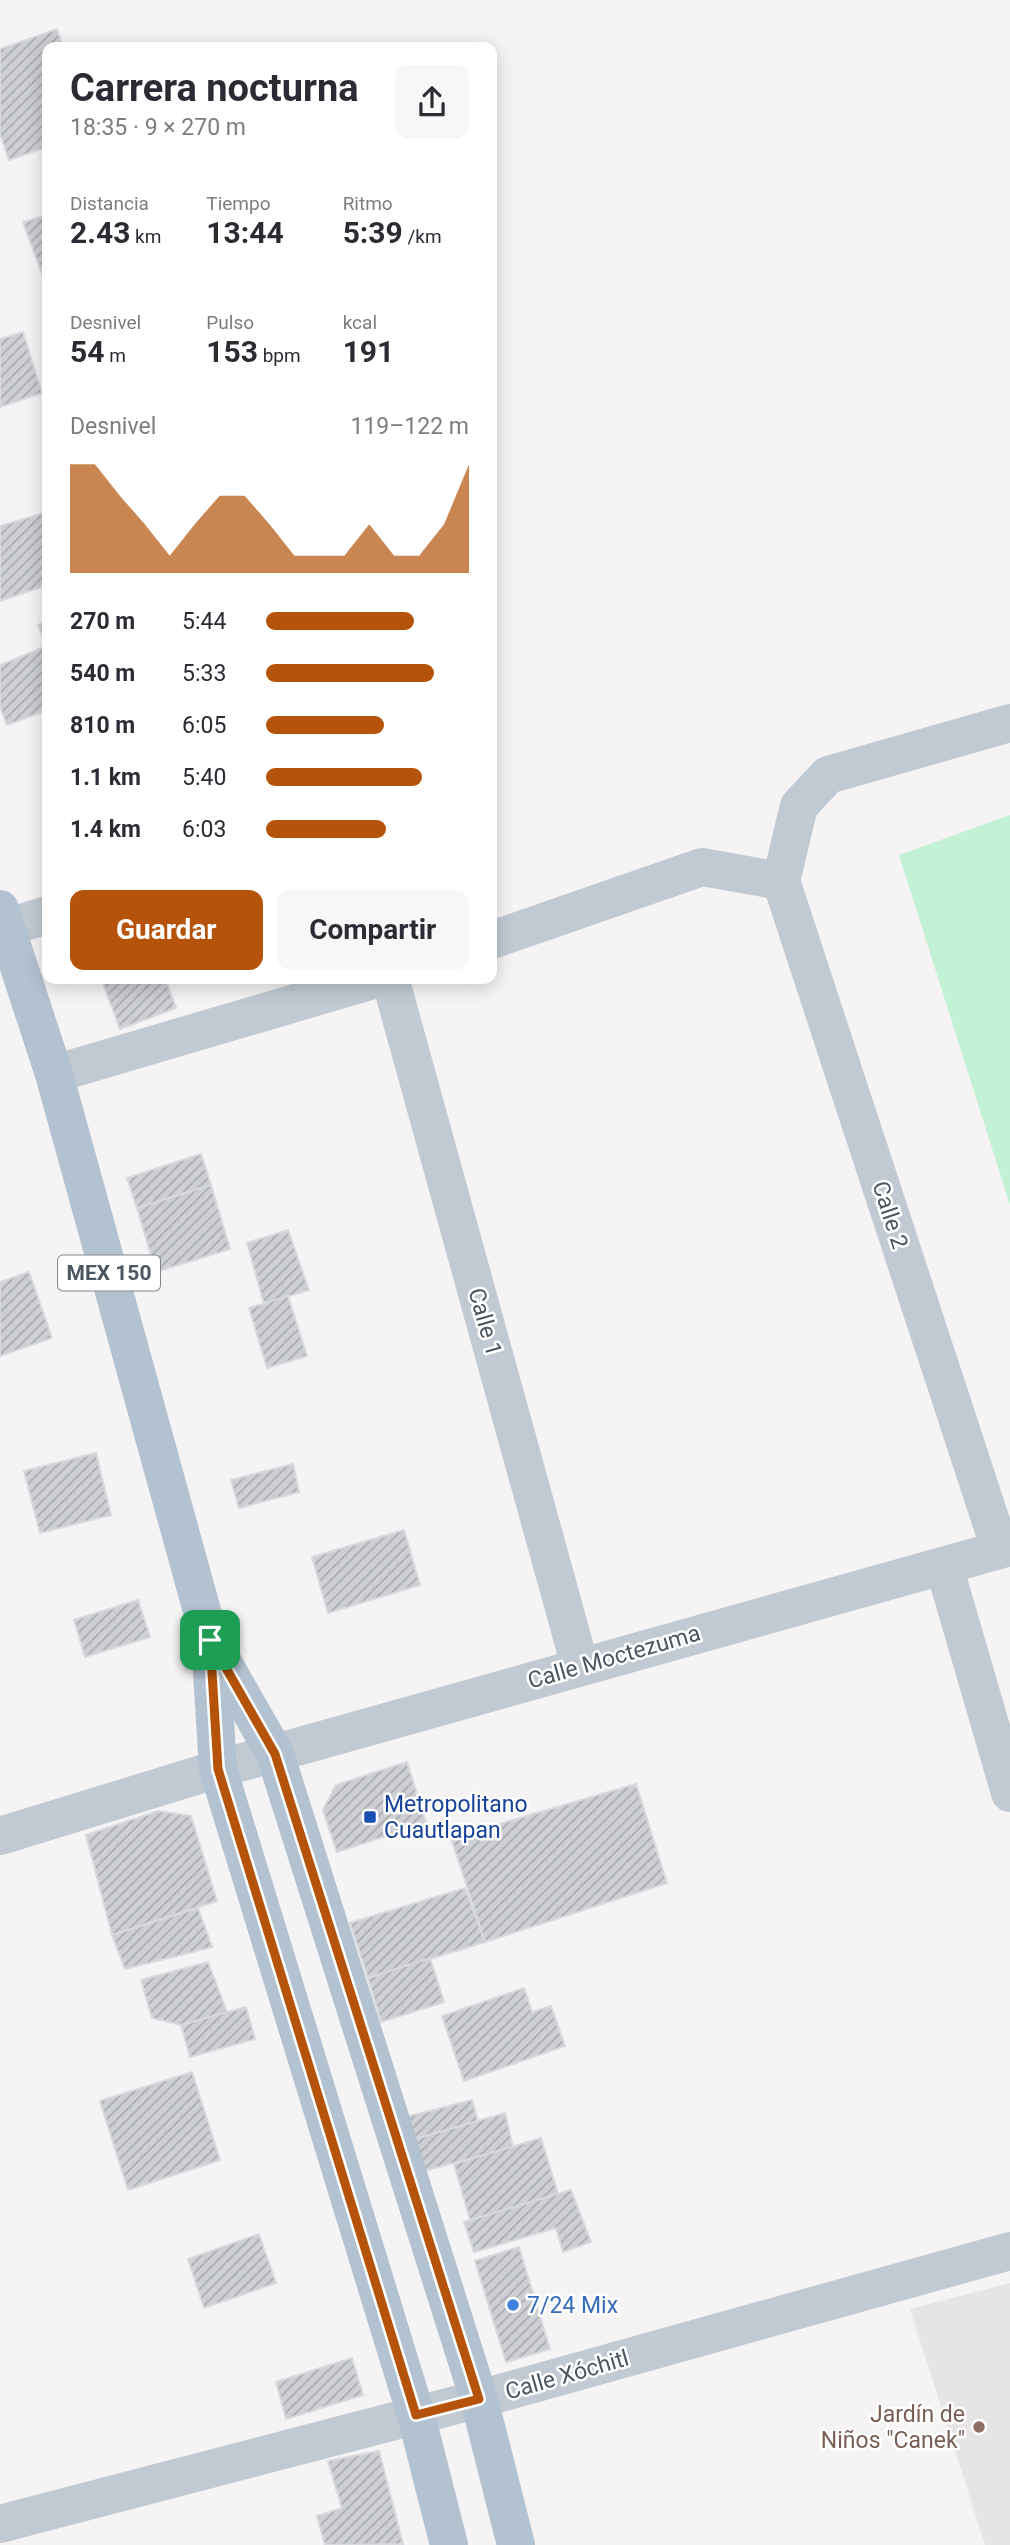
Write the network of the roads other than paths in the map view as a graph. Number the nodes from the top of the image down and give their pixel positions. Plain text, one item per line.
1 (1010, 723) edge
2 (780, 881) junction
3 (42, 915) edge
4 (3, 918) edge
5 (497, 938) edge
6 (360, 984) edge
7 (392, 984) edge
8 (54, 1074) junction
9 (1005, 1548) edge
10 (944, 1566) junction
11 (210, 1640) junction
12 (580, 1666) junction
13 (275, 1754) junction
14 (218, 1769) junction
15 (1010, 1793) edge
16 (0, 1836) edge
17 (1010, 2250) edge
18 (479, 2399) junction
19 (416, 2415) junction
20 (0, 2524) edge
21 (449, 2545) edge
22 (516, 2545) edge

1 - 2 street
2 - 5 street
2 - 9 street, Calle 2
3 - 4 street
4 - 8 main road, MEX 150
6 - 8 street
7 - 12 street, Calle 1
8 - 11 main road, MEX 150
9 - 10 street, Calle Moctezuma
10 - 12 street, Calle Moctezuma
10 - 15 street
11 - 13 main road, MEX 150
11 - 14 main road, MEX 150
12 - 13 street, Calle Moctezuma
13 - 14 street, Calle Moctezuma
13 - 18 main road, MEX 150
14 - 16 street, Calle Moctezuma
14 - 19 main road, MEX 150
17 - 18 street, Calle Xóchitl
18 - 19 street, Calle Xóchitl
18 - 22 main road, MEX 150
19 - 20 street, Calle Xóchitl
19 - 21 main road, MEX 150

